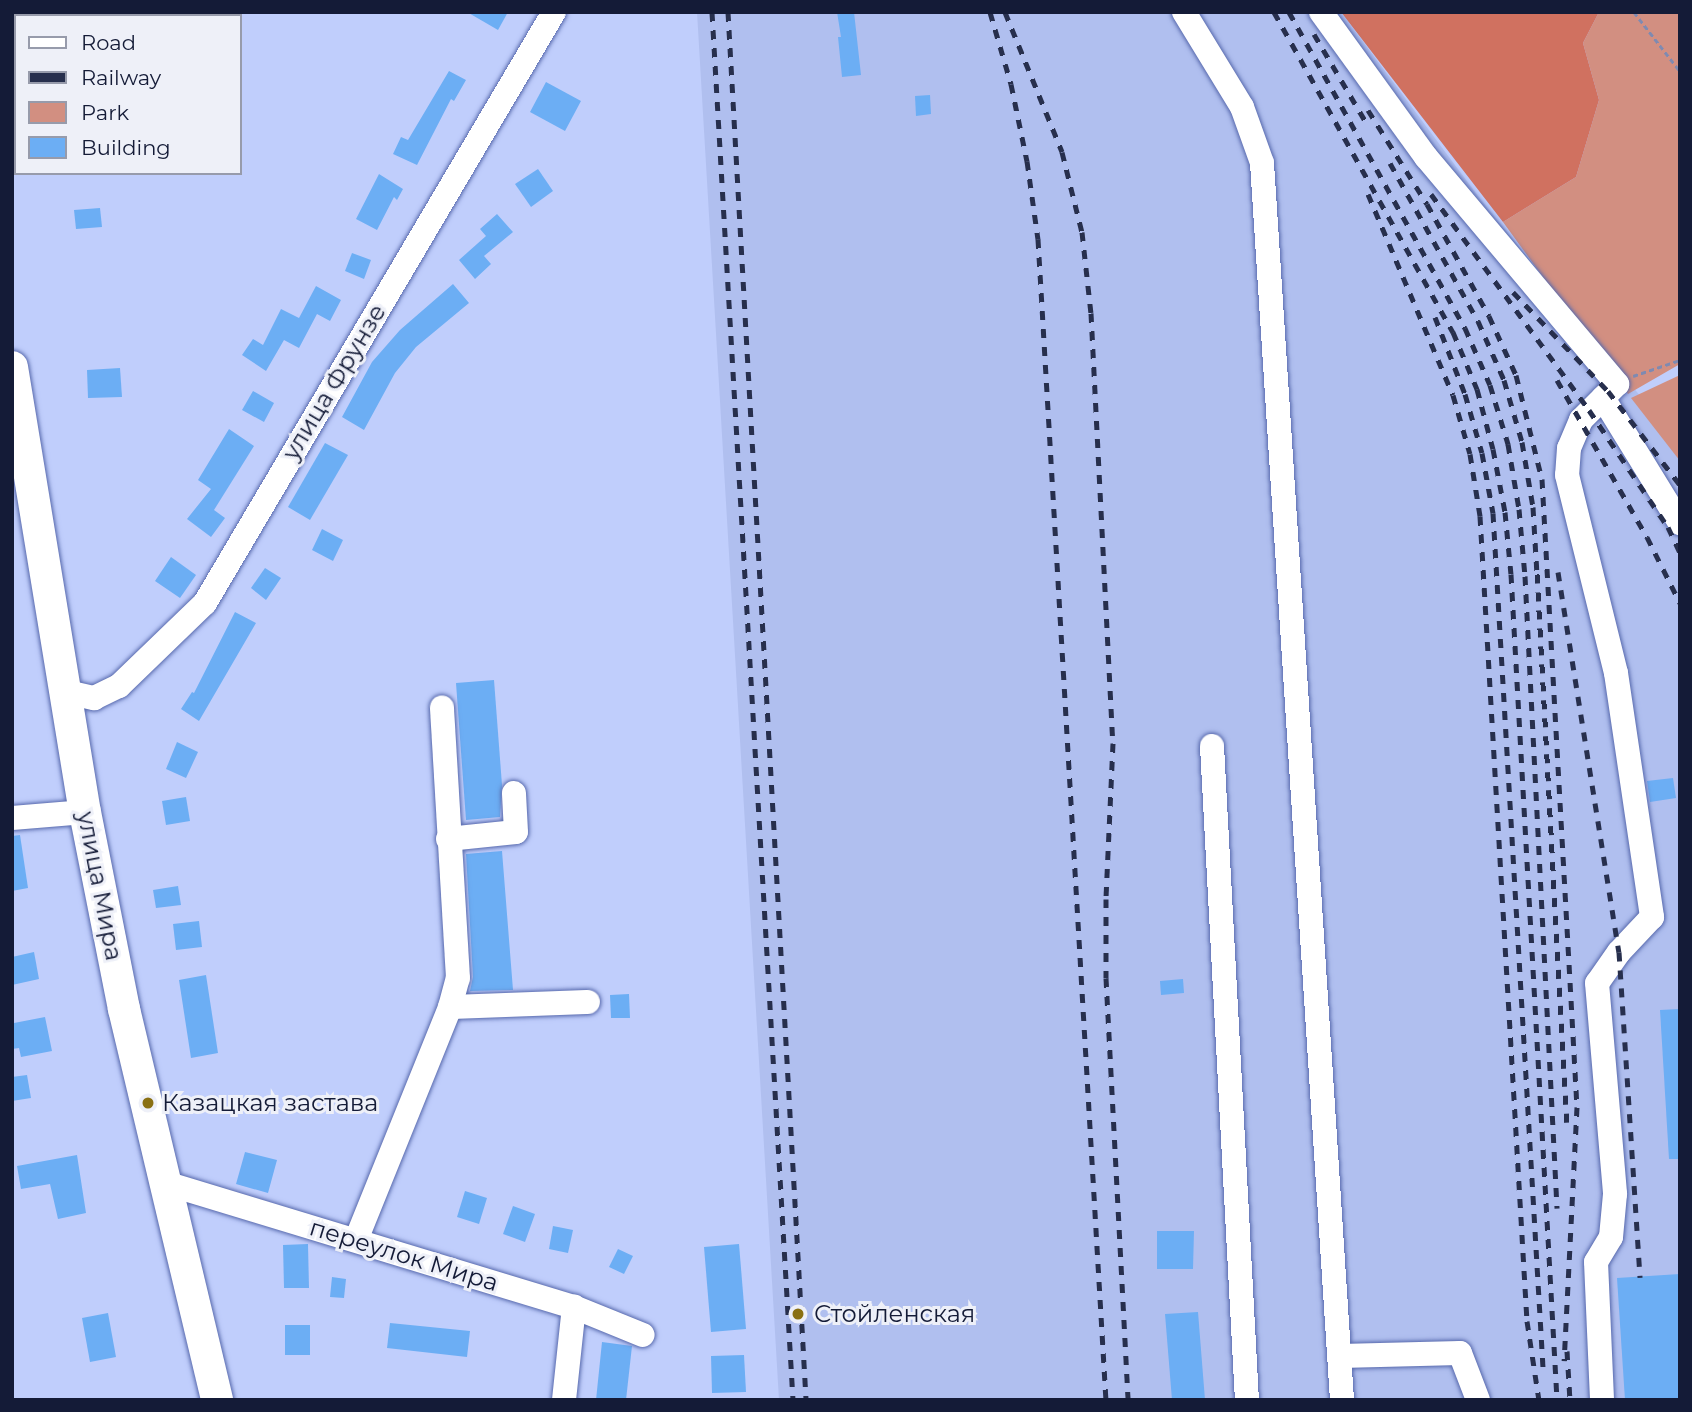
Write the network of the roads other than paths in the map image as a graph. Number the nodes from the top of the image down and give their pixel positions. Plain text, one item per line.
1 (554, 12) edge
2 (1184, 12) edge
3 (1321, 12) edge
4 (12, 367) edge
5 (1610, 391) junction
6 (1680, 523) edge
7 (67, 692) junction
8 (442, 707) dead end
9 (1212, 746) dead end
10 (514, 793) dead end
11 (85, 812) junction
12 (12, 818) edge
13 (448, 839) junction
14 (589, 1002) dead end
15 (450, 1007) junction
16 (162, 1182) junction
17 (356, 1240) junction
18 (574, 1307) junction
19 (643, 1335) dead end
20 (1340, 1356) junction
21 (217, 1400) edge
22 (564, 1400) edge
23 (1247, 1400) edge
24 (1342, 1400) edge
25 (1478, 1400) edge
26 (1602, 1400) edge

1 - 7 street, улица Фрунзе
2 - 20 street
3 - 5 street
4 - 7 main road, улица Мира
5 - 6 street
5 - 26 street
7 - 11 main road, улица Мира
8 - 13 street
9 - 23 street
10 - 13 street
11 - 12 street
11 - 16 main road, улица Мира
13 - 15 street
14 - 15 street
15 - 17 street
16 - 17 street, переулок Мира
16 - 21 main road, улица Мира
17 - 18 street, переулок Мира
18 - 19 street, переулок Мира
18 - 22 street
20 - 24 street
20 - 25 street

